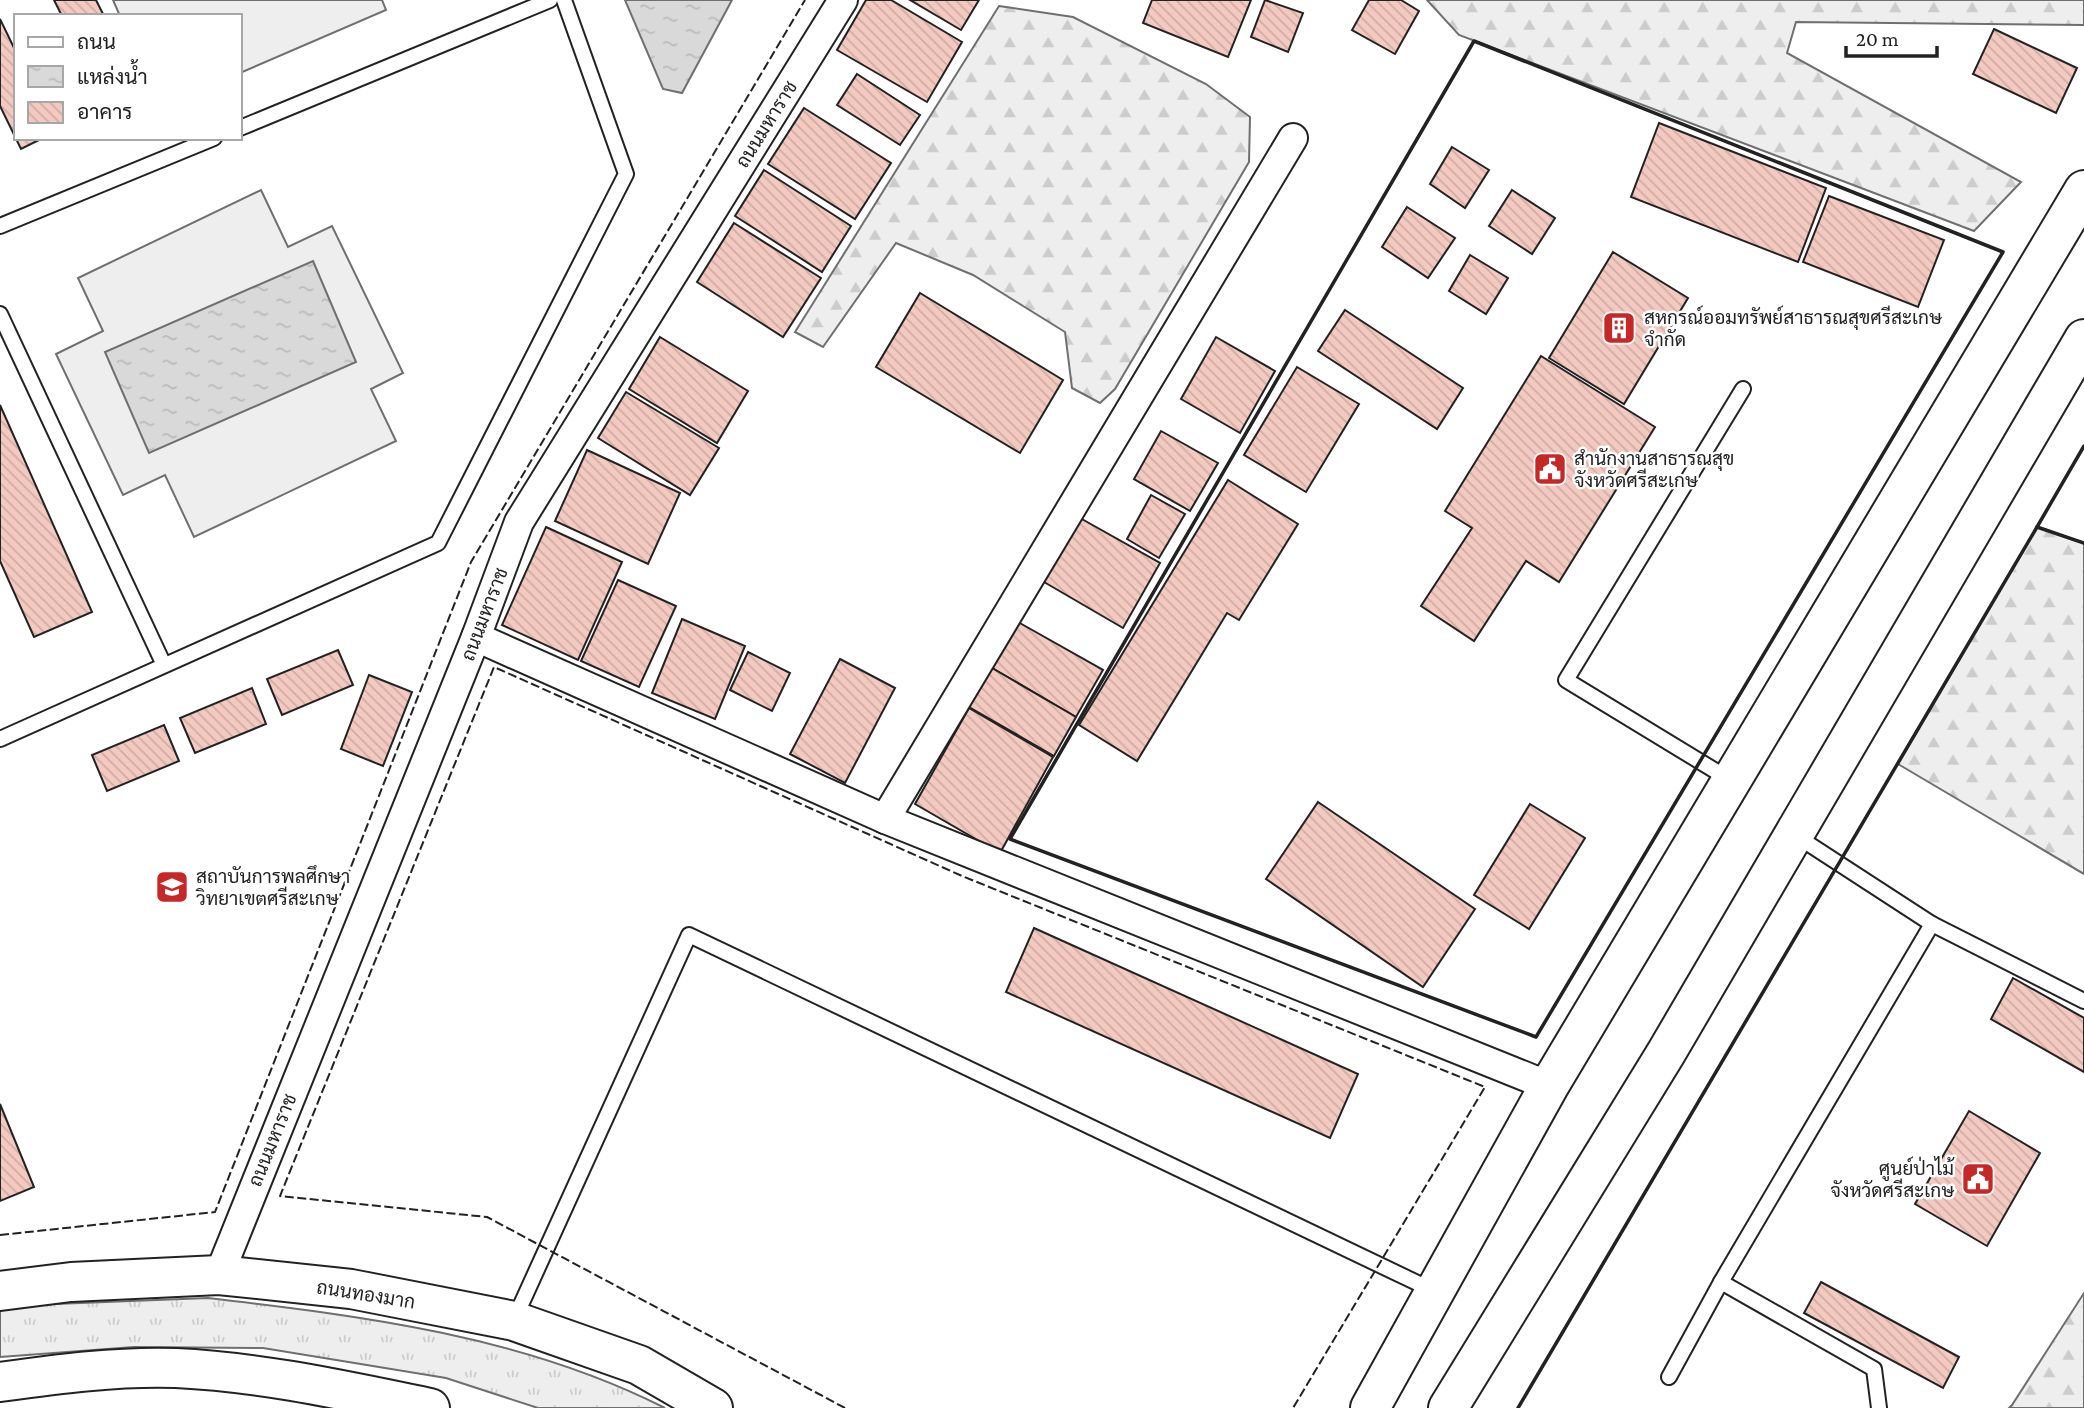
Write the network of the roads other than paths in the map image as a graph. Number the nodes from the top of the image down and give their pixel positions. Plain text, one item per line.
1 (550, 0) edge
2 (564, 0) edge
3 (843, 0) edge
4 (242, 127) edge
5 (1293, 138) dead end
6 (209, 140) edge
7 (2084, 190) edge
8 (0, 226) edge
9 (0, 314) edge
10 (2084, 339) edge
11 (1744, 389) dead end
12 (476, 637) junction
13 (164, 666) junction
14 (0, 739) edge
15 (1733, 781) junction
16 (885, 818) junction
17 (1795, 835) junction
18 (1932, 923) junction
19 (2084, 1001) edge
20 (1549, 1086) junction
21 (219, 1275) junction
22 (1721, 1282) junction
23 (0, 1291) edge
24 (1433, 1291) junction
25 (514, 1321) junction
26 (1405, 1343) junction
27 (1669, 1377) dead end
28 (0, 1382) edge
29 (430, 1408) edge
30 (713, 1408) edge
31 (1347, 1408) edge
32 (1370, 1408) edge
33 (1448, 1408) edge
34 (1879, 1408) edge

1 - 4 lane
2 - 13 lane
3 - 12 street, ถนนมหาราช
5 - 16 street
6 - 8 lane
7 - 15 main road
9 - 13 lane
10 - 17 main road
11 - 15 lane
12 - 16 street
12 - 21 street, ถนนมหาราช
13 - 14 lane
15 - 20 main road
16 - 20 street
17 - 18 lane
17 - 33 main road
18 - 19 lane
18 - 22 lane
20 - 24 main road
21 - 23 main road, ถนนทองมาก
21 - 25 main road, ถนนทองมาก
22 - 27 lane
22 - 34 lane
24 - 25 lane
24 - 26 main road
25 - 30 main road, ถนนทองมาก
26 - 31 main road
26 - 32 main road
28 - 29 main road

